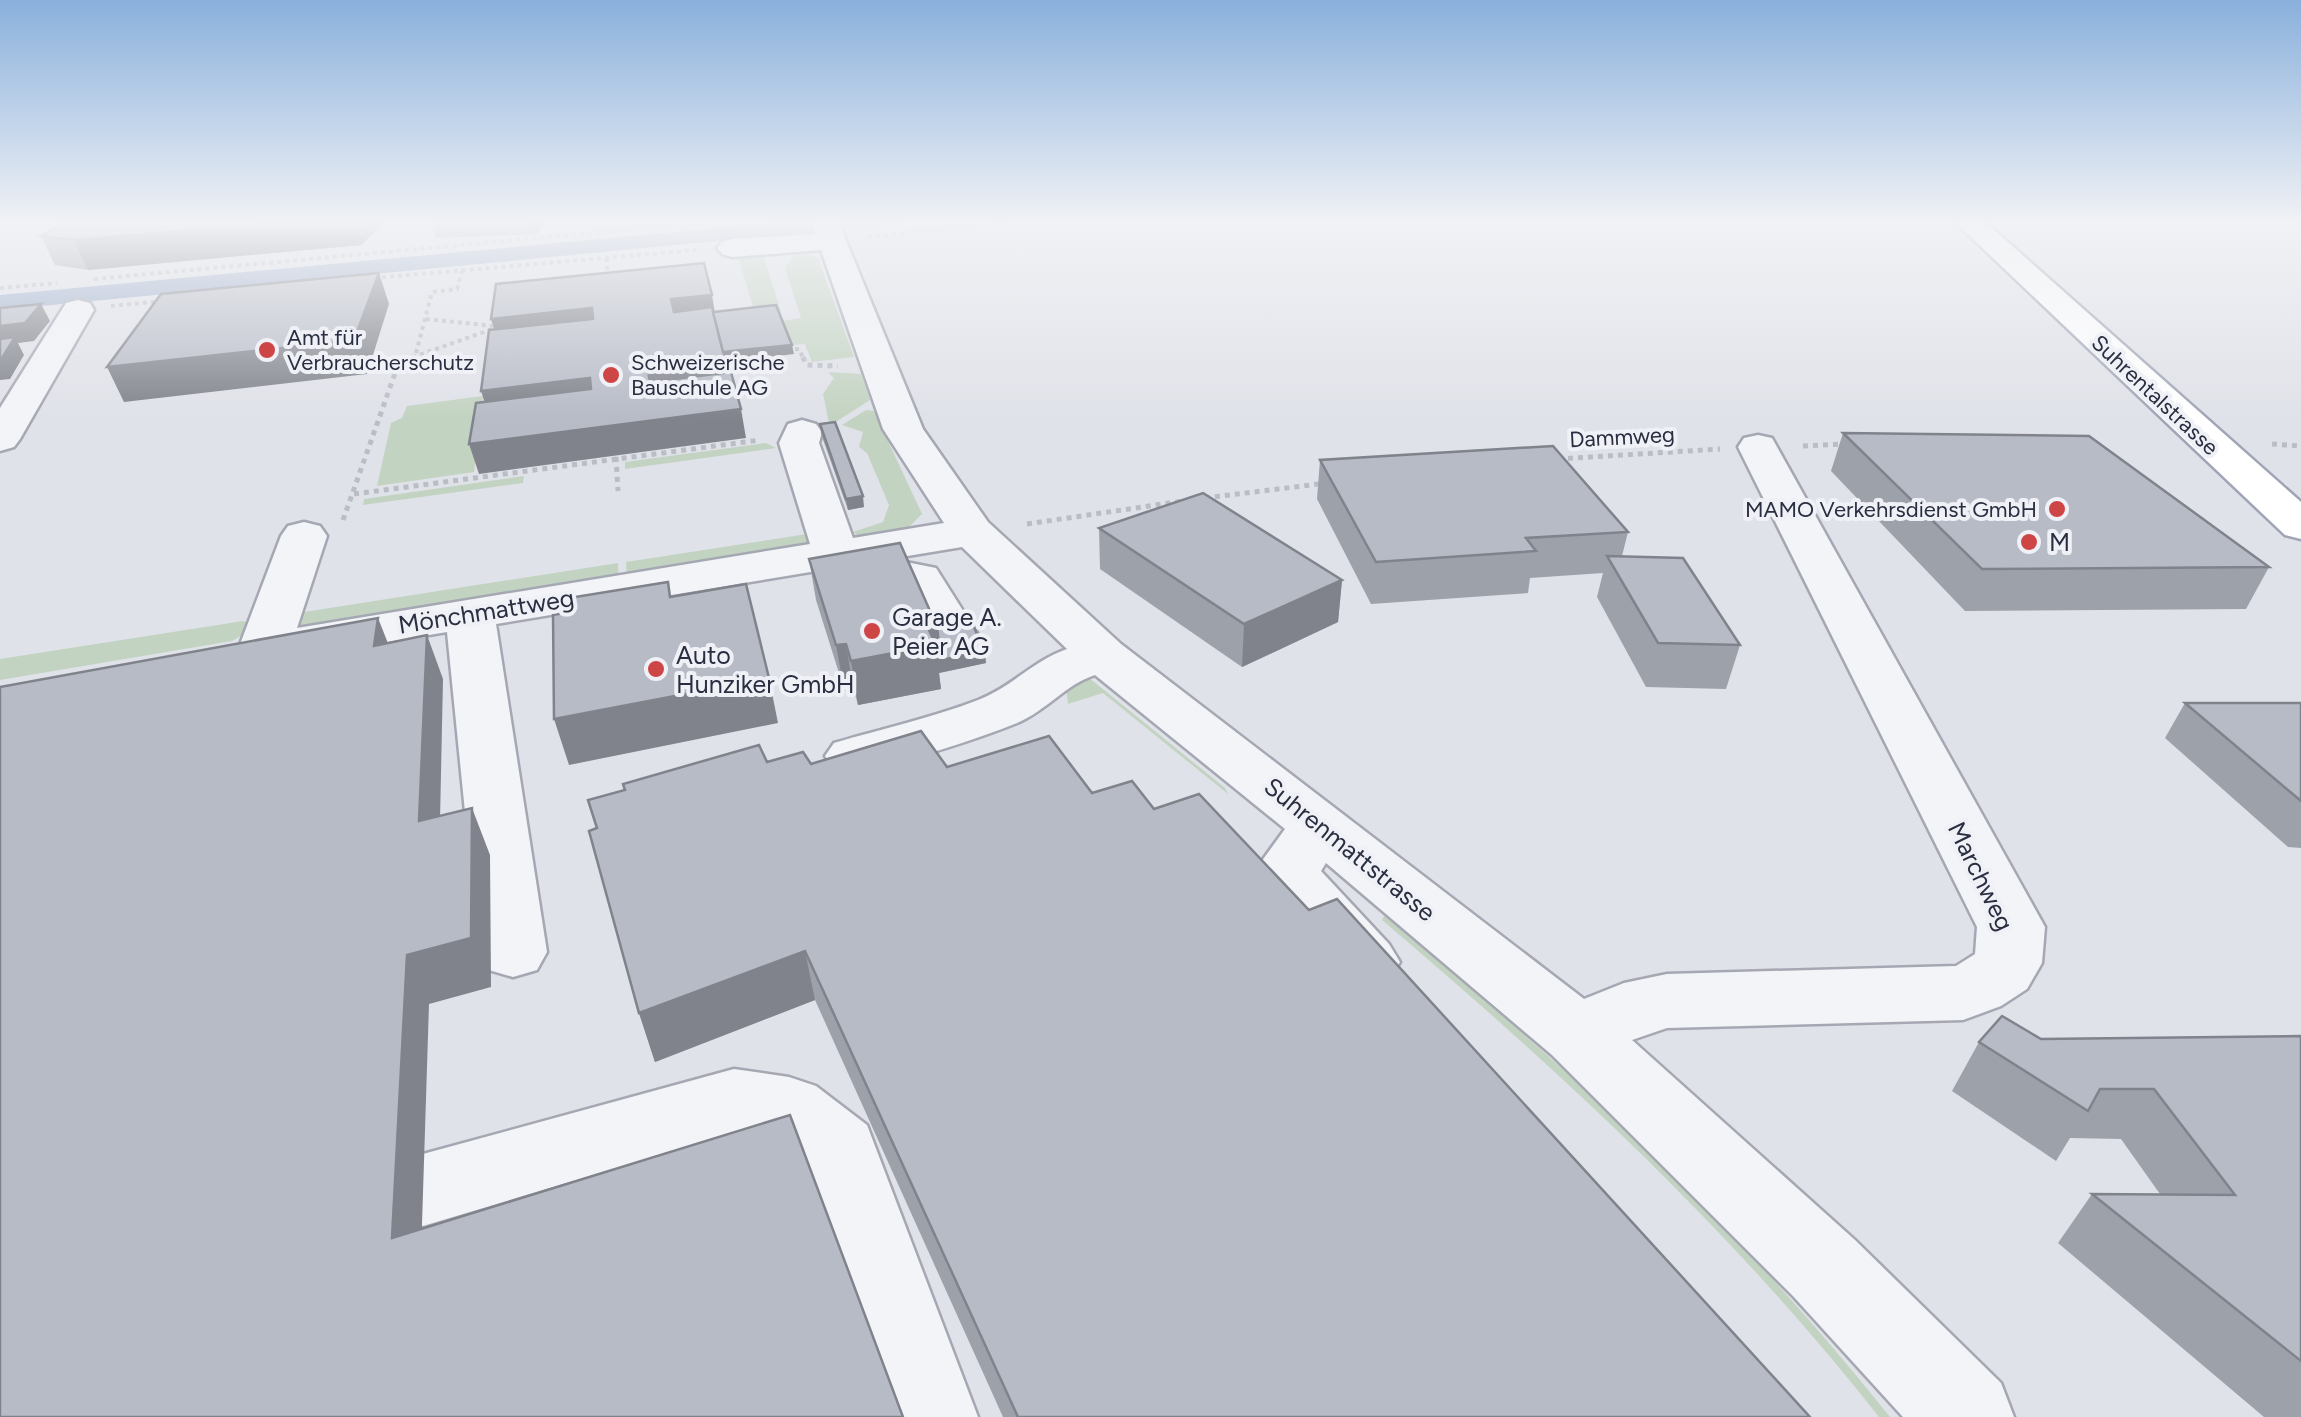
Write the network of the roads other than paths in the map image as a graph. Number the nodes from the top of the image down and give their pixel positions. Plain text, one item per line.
1 (849, 287) edge
2 (2039, 287) edge
3 (39, 314) edge
4 (2, 433) edge
5 (801, 433) road end
6 (1758, 447) road end
7 (2301, 526) edge
8 (322, 530) road end
9 (972, 532) junction
10 (819, 557) junction
11 (470, 614) junction
12 (1082, 662) junction
13 (804, 769) edge
14 (1322, 826) junction
15 (514, 952) dead end
16 (1416, 1016) edge
17 (1578, 1036) junction
18 (423, 1190) dead end
19 (931, 1417) edge
20 (1968, 1417) edge

1 - 9 street, Suhrenmattstrasse
2 - 7 main road, Suhrentalstrasse
3 - 4 street
5 - 10 street
6 - 17 street, Marchweg
8 - 11 street, Mönchmattweg
9 - 10 street
9 - 12 street, Suhrenmattstrasse
10 - 11 street, Mönchmattweg
10 - 12 street
11 - 15 street
12 - 13 street
12 - 14 street, Suhrenmattstrasse
14 - 16 street
14 - 17 street, Suhrenmattstrasse
17 - 20 street, Suhrenmattstrasse
18 - 19 street

